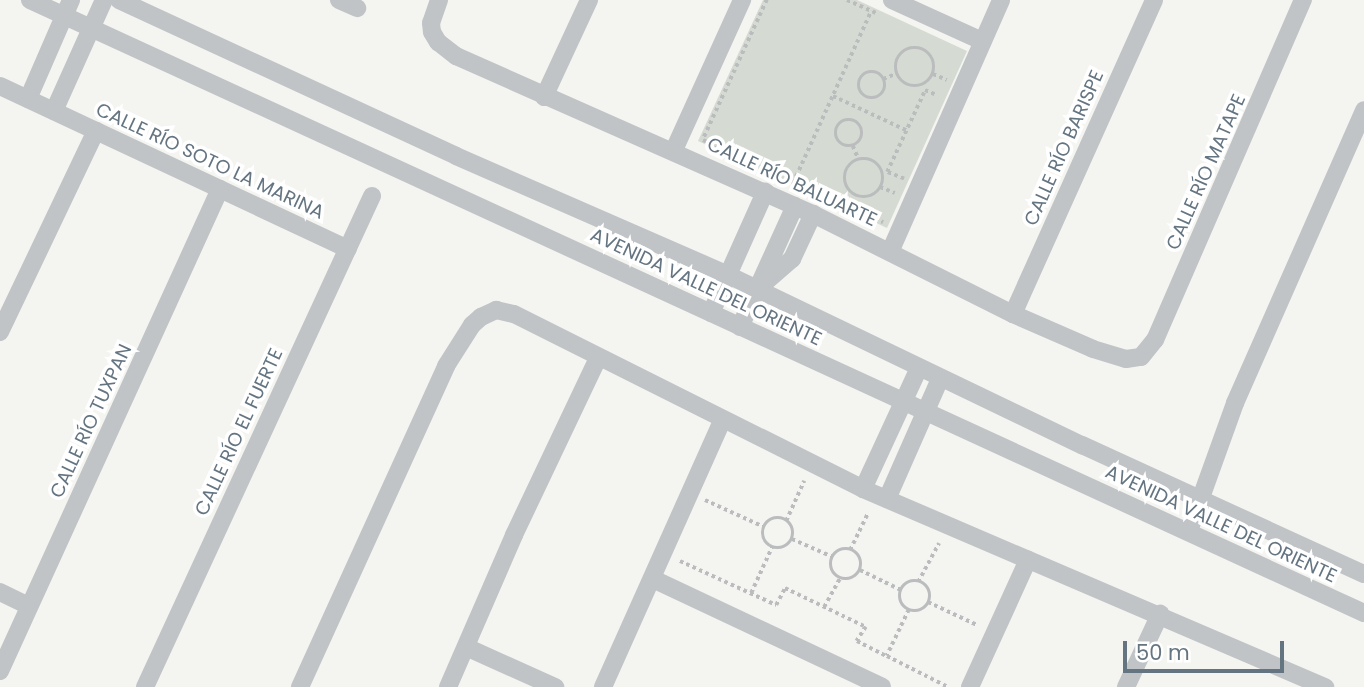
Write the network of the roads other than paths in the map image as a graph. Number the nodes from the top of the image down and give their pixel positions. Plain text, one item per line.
1 (30, 0) edge
2 (104, 0) edge
3 (119, 0) edge
4 (339, 0) edge
5 (439, 0) edge
6 (589, 0) edge
7 (742, 0) edge
8 (892, 0) edge
9 (1001, 0) edge
10 (1154, 0) edge
11 (1303, 0) edge
12 (67, 8) edge
13 (357, 8) dead end
14 (90, 30) junction
15 (982, 41) junction
16 (0, 86) edge
17 (544, 97) junction
18 (28, 99) junction
19 (1364, 110) edge
20 (54, 111) junction
21 (96, 131) junction
22 (674, 150) junction
23 (220, 189) junction
24 (765, 192) junction
25 (372, 196) dead end
26 (790, 204) junction
27 (813, 214) junction
28 (348, 249) junction
29 (890, 251) junction
30 (728, 275) junction
31 (757, 289) junction
32 (711, 313) junction
33 (1013, 314) junction
34 (740, 327) junction
35 (0, 331) edge
36 (1140, 357) joint
37 (598, 358) junction
38 (919, 368) junction
39 (940, 379) junction
40 (902, 403) junction
41 (925, 414) junction
42 (722, 421) junction
43 (876, 495) junction
44 (1200, 498) junction
45 (1189, 530) junction
46 (1028, 560) junction
47 (1364, 574) edge
48 (653, 579) junction
49 (0, 592) edge
50 (29, 606) junction
51 (1364, 613) edge
52 (1160, 614) junction
53 (466, 647) junction
54 (0, 671) edge
55 (145, 687) edge
56 (300, 687) edge
57 (448, 687) edge
58 (555, 687) edge
59 (603, 687) edge
60 (882, 687) edge
61 (970, 687) edge
62 (1126, 687) edge
63 (1325, 687) edge

1 - 12 street, AVENIDA VALLE DEL ORIENTE
2 - 14 street
3 - 30 street, AVENIDA VALLE DEL ORIENTE
4 - 13 street
5 - 17 street, CALLE RÍO BALUARTE
6 - 17 street
7 - 22 street
8 - 15 street
9 - 15 street
10 - 33 street, CALLE RÍO BARISPE
11 - 36 street, CALLE RÍO MATAPE
12 - 14 street, AVENIDA VALLE DEL ORIENTE
12 - 18 street
14 - 20 street
14 - 32 street, AVENIDA VALLE DEL ORIENTE
15 - 29 street
16 - 18 street, CALLE RÍO SOTO LA MARINA
17 - 22 street, CALLE RÍO BALUARTE
18 - 20 street, CALLE RÍO SOTO LA MARINA
19 - 44 street
20 - 21 street, CALLE RÍO SOTO LA MARINA
21 - 23 street, CALLE RÍO SOTO LA MARINA
21 - 35 street
22 - 24 street, CALLE RÍO BALUARTE
23 - 28 street, CALLE RÍO SOTO LA MARINA
23 - 50 street, CALLE RÍO TUXPAN
24 - 26 street, CALLE RÍO BALUARTE
24 - 30 street
25 - 28 street, CALLE RÍO EL FUERTE
26 - 27 street, CALLE RÍO BALUARTE
26 - 31 street
27 - 29 street, CALLE RÍO BALUARTE
27 - 31 street
28 - 55 street, CALLE RÍO EL FUERTE
29 - 33 street, CALLE RÍO BALUARTE
30 - 31 street, AVENIDA VALLE DEL ORIENTE
30 - 32 street
31 - 34 street
31 - 38 street, AVENIDA VALLE DEL ORIENTE
32 - 34 street, AVENIDA VALLE DEL ORIENTE
33 - 36 street, CALLE RÍO BALUARTE
34 - 40 street, AVENIDA VALLE DEL ORIENTE
37 - 42 street
37 - 53 street
37 - 56 street
38 - 39 street, AVENIDA VALLE DEL ORIENTE
38 - 40 street
39 - 41 street
39 - 44 street, AVENIDA VALLE DEL ORIENTE
40 - 41 street, AVENIDA VALLE DEL ORIENTE
40 - 43 street
41 - 43 street
41 - 45 street, AVENIDA VALLE DEL ORIENTE
42 - 43 street
42 - 48 street
43 - 46 street
44 - 45 street
44 - 47 street, AVENIDA VALLE DEL ORIENTE
45 - 51 street, AVENIDA VALLE DEL ORIENTE
46 - 52 street
46 - 61 street
48 - 59 street
48 - 60 street
49 - 50 street
50 - 54 street, CALLE RÍO TUXPAN
52 - 62 street
52 - 63 street
53 - 57 street
53 - 58 street

